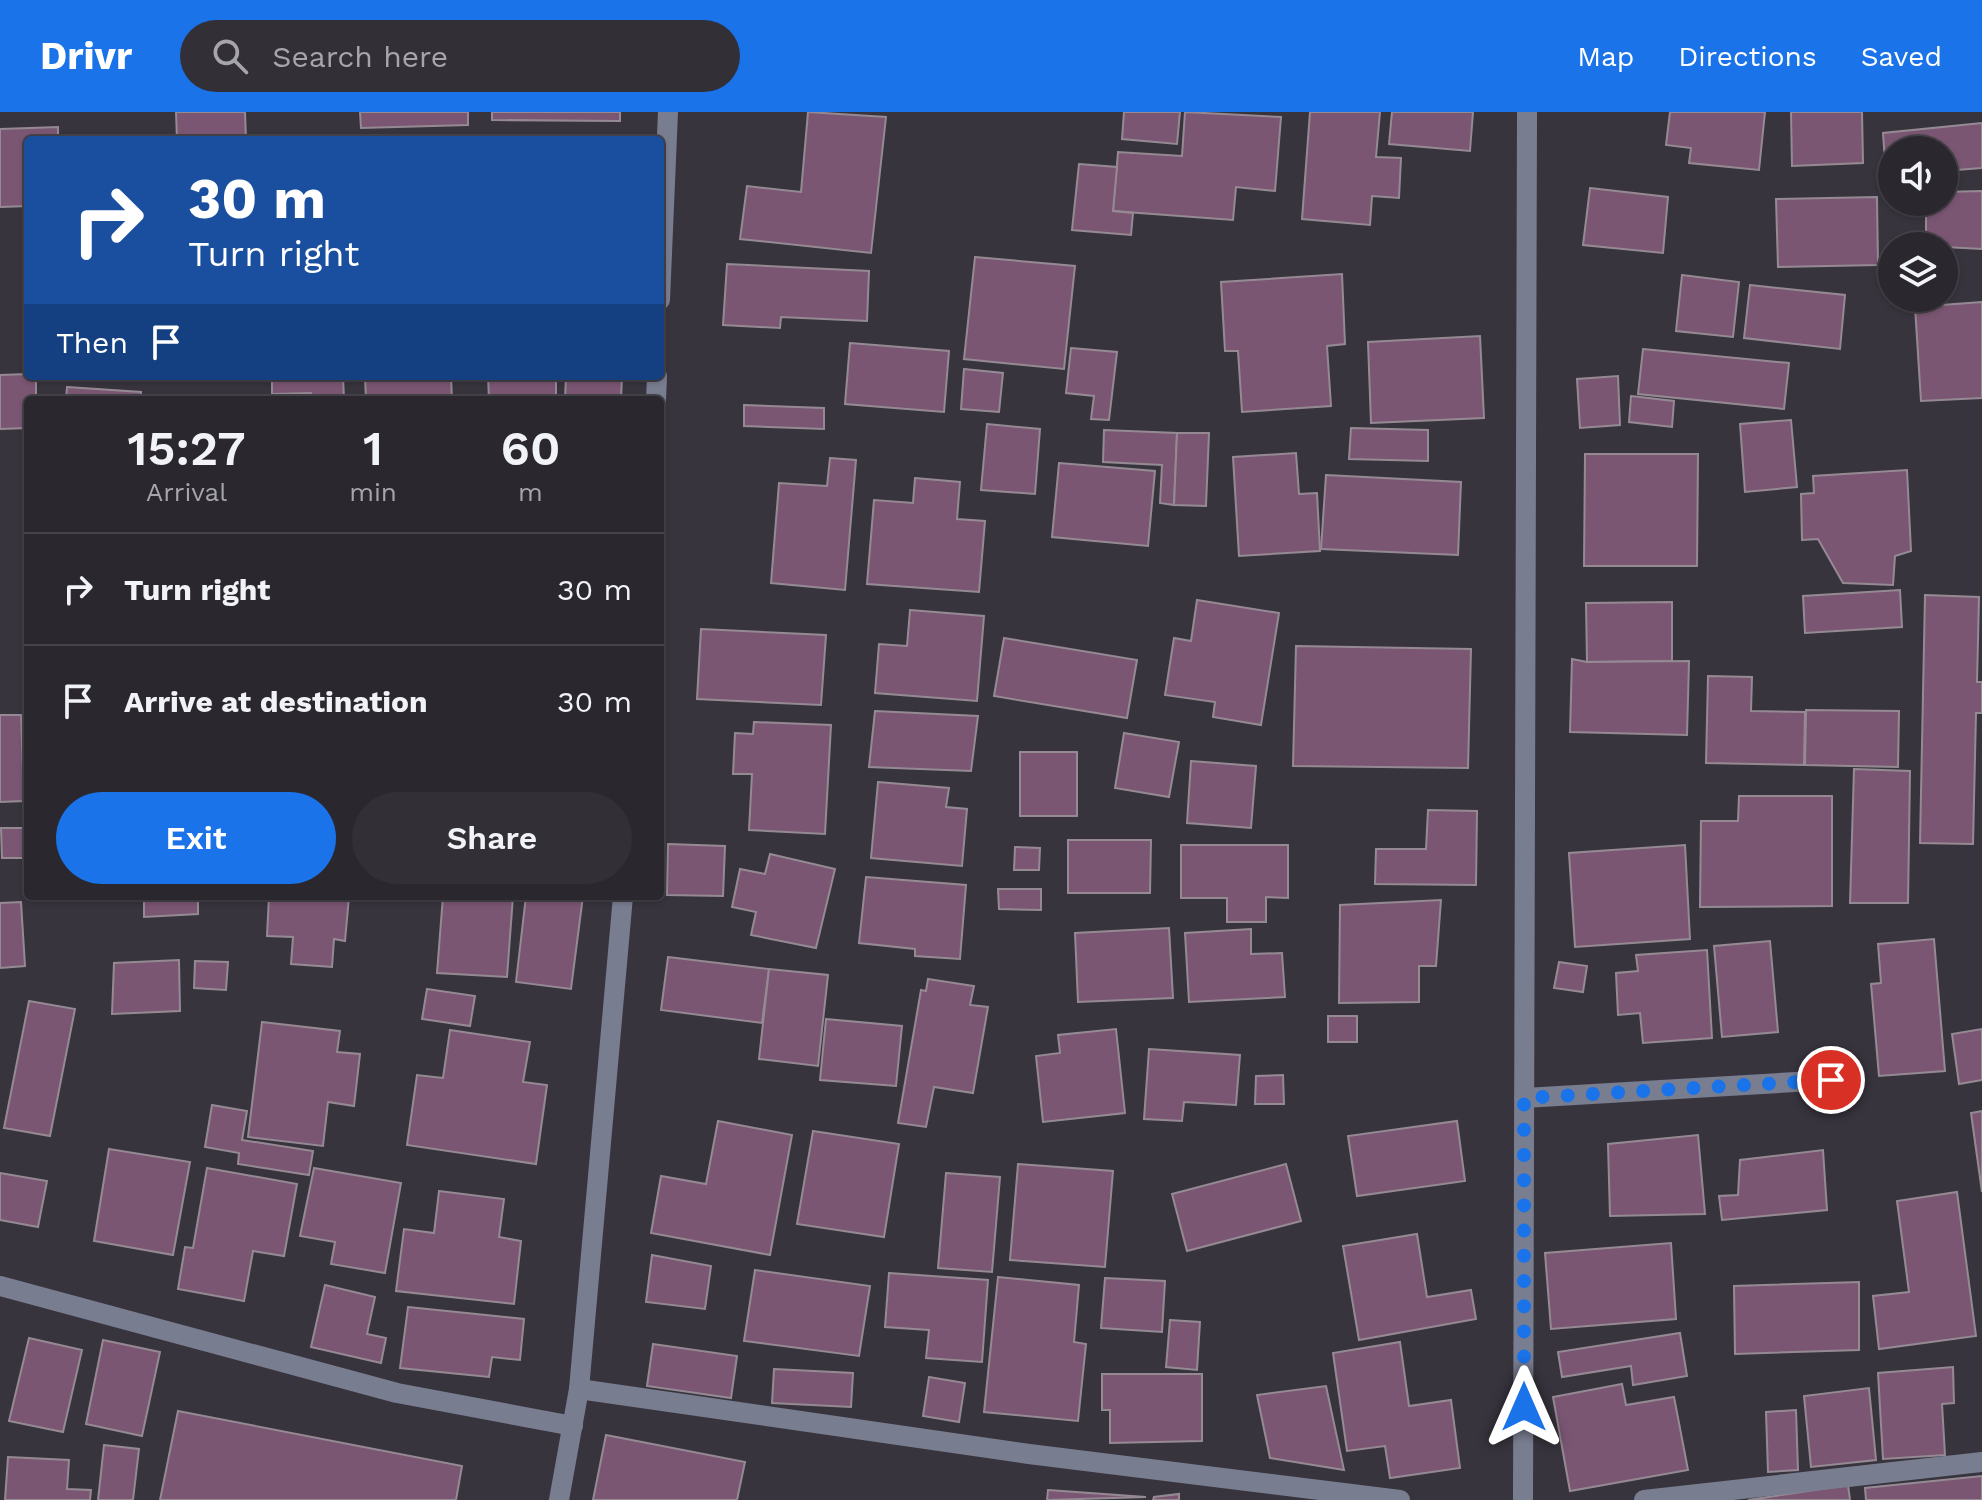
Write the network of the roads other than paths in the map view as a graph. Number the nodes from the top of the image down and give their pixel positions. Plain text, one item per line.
1 (668, 112) edge
2 (1527, 112) edge
3 (664, 206) edge
4 (623, 900) edge
5 (1831, 1080) dead end
6 (1524, 1098) junction
7 (0, 1286) edge
8 (579, 1389) junction
9 (573, 1426) junction
10 (1982, 1462) edge
11 (559, 1500) edge
12 (1400, 1500) edge
13 (1523, 1500) edge
14 (1644, 1500) edge

1 - 3 street
2 - 6 street
4 - 8 street
5 - 6 street
6 - 13 street
7 - 9 street
8 - 9 street
8 - 12 street
9 - 11 street
10 - 14 street

